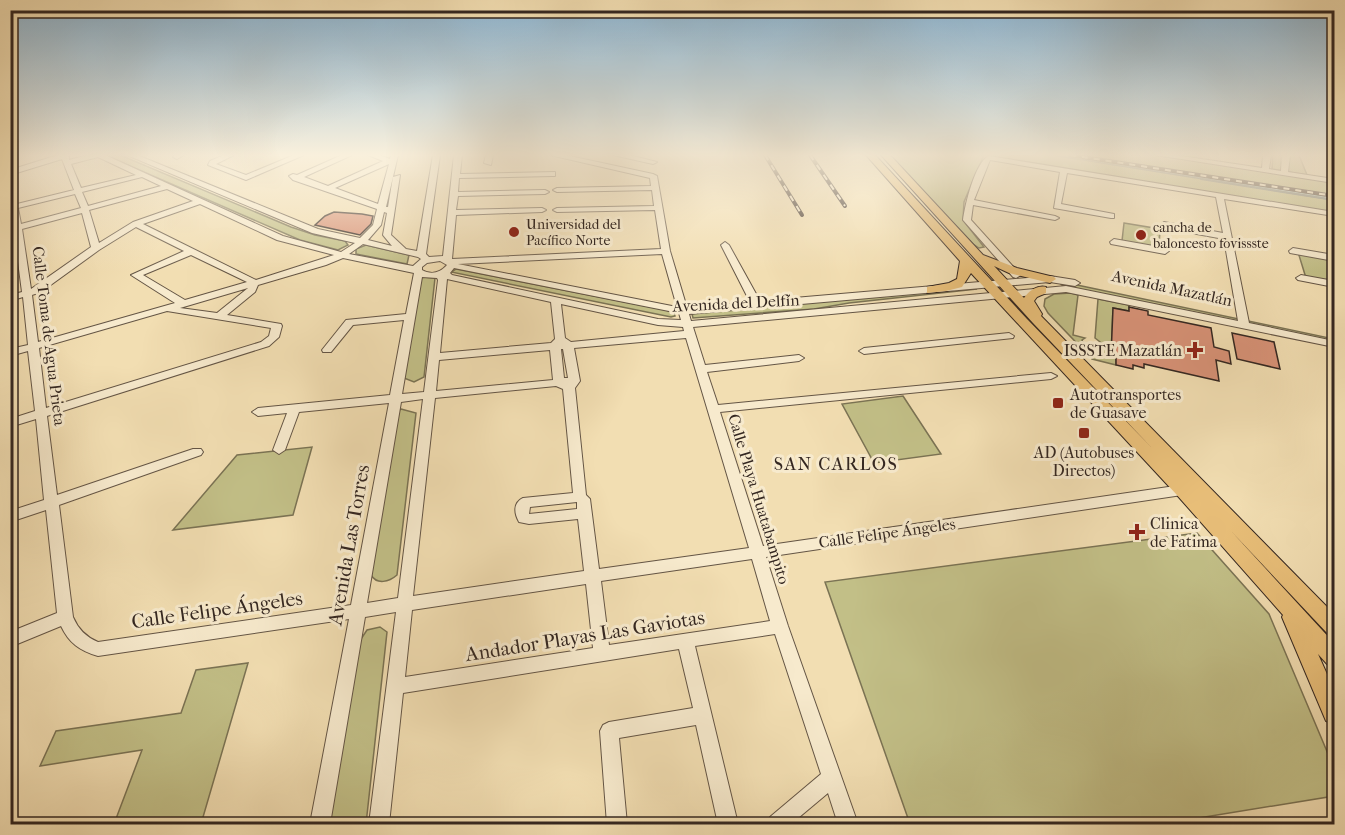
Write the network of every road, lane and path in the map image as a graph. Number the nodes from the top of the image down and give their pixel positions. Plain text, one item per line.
1 (64, 194) edge
2 (77, 194) edge
3 (141, 194) edge
4 (181, 194) edge
5 (224, 194) edge
6 (341, 194) edge
7 (389, 194) edge
8 (430, 194) edge
9 (454, 194) edge
10 (656, 194) edge
11 (909, 194) edge
12 (918, 194) edge
13 (972, 194) edge
14 (1059, 194) edge
15 (1207, 194) edge
16 (1220, 196) junction
17 (198, 202) junction
18 (969, 202) junction
19 (12, 207) edge
20 (658, 208) junction
21 (85, 209) junction
22 (386, 210) junction
23 (542, 210) dead end
24 (557, 210) dead end
25 (452, 213) junction
26 (1335, 214) edge
27 (1111, 216) dead end
28 (1055, 218) dead end
29 (136, 224) junction
30 (1164, 225) dead end
31 (14, 228) edge
32 (1228, 237) junction
33 (359, 242) junction
34 (1114, 242) dead end
35 (725, 245) dead end
36 (96, 248) junction
37 (192, 251) junction
38 (666, 251) junction
39 (1165, 251) dead end
40 (1293, 251) dead end
41 (408, 252) junction
42 (342, 255) junction
43 (970, 256) junction
44 (1335, 258) edge
45 (421, 264) junction
46 (446, 267) junction
47 (1012, 271) junction
48 (1301, 278) dead end
49 (1050, 279) junction
50 (254, 282) junction
51 (1335, 284) edge
52 (1004, 288) junction
53 (931, 290) junction
54 (1042, 290) junction
55 (27, 294) junction
56 (10, 298) edge
57 (556, 300) junction
58 (183, 303) junction
59 (757, 306) junction
60 (165, 309) junction
61 (219, 317) junction
62 (409, 317) junction
63 (1037, 320) junction
64 (1244, 322) junction
65 (687, 323) junction
66 (1009, 336) dead end
67 (1335, 337) edge
68 (561, 343) junction
69 (1335, 344) edge
70 (33, 347) junction
71 (327, 350) dead end
72 (864, 351) dead end
73 (10, 353) edge
74 (435, 357) junction
75 (800, 358) dead end
76 (701, 369) junction
77 (1051, 376) dead end
78 (568, 384) junction
79 (430, 395) junction
80 (394, 399) junction
81 (294, 409) junction
82 (714, 409) junction
83 (258, 412) dead end
84 (42, 414) junction
85 (10, 423) edge
86 (279, 450) dead end
87 (197, 452) dead end
88 (1182, 490) junction
89 (580, 497) junction
90 (51, 503) junction
91 (584, 513) junction
92 (10, 518) edge
93 (758, 552) junction
94 (592, 576) junction
95 (406, 604) junction
96 (1287, 606) junction
97 (357, 611) junction
98 (65, 617) junction
99 (780, 626) junction
100 (1335, 627) edge
101 (10, 640) edge
102 (686, 642) junction
103 (98, 649) joint
104 (602, 654) junction
105 (1335, 657) edge
106 (396, 687) junction
107 (1335, 714) edge
108 (703, 715) junction
109 (831, 777) junction
110 (320, 825) edge
111 (379, 825) edge
112 (617, 825) edge
113 (728, 825) edge
114 (777, 825) edge
115 (848, 825) edge

1 - 19 street
2 - 21 street
3 - 21 street
4 - 17 street
5 - 33 street
6 - 22 street
7 - 22 street
8 - 45 street, Avenida Las Torres
9 - 25 street
10 - 20 street, Calle Playa Huatabampito
11 - 43 main road
12 - 43 main road
13 - 18 street
14 - 27 street
15 - 16 street
16 - 26 street
16 - 32 street
17 - 29 street
17 - 42 street
18 - 28 street
18 - 47 street
19 - 31 street, Calle Toma de Agua Prieta
20 - 24 street
20 - 38 street, Calle Playa Huatabampito
21 - 31 street
21 - 36 street
22 - 33 street
22 - 41 street
23 - 25 street
25 - 46 street
29 - 36 street
29 - 37 street
30 - 32 street
31 - 55 street, Calle Toma de Agua Prieta
32 - 64 street
33 - 41 street
33 - 42 street
34 - 39 street
35 - 59 street
36 - 55 street
37 - 50 street
37 - 58 street
38 - 46 street
38 - 65 street, Calle Playa Huatabampito
40 - 44 street
41 - 45 street
42 - 45 street
42 - 50 street
43 - 47 main road
43 - 52 main road
43 - 53 main road
45 - 46 street
45 - 46 street
45 - 62 street, Avenida Las Torres
46 - 57 street, Avenida del Delfín
46 - 65 street, Avenida del Delfín
46 - 74 street
47 - 49 main road
47 - 52 street
48 - 51 street
49 - 52 street, Avenida Mazatlán
49 - 64 street, Avenida Mazatlán
50 - 58 street
50 - 61 street
52 - 53 street, Avenida del Delfín
52 - 54 street, Avenida Mazatlán
52 - 63 main road
52 - 65 street, Avenida del Delfín
52 - 88 main road
53 - 59 street, Avenida del Delfín
54 - 63 main road
54 - 64 street, Avenida Mazatlán
55 - 56 street
55 - 70 street, Calle Toma de Agua Prieta
57 - 65 street, Avenida del Delfín
57 - 68 street
58 - 60 street
59 - 65 street, Avenida del Delfín
60 - 61 street
60 - 70 street
61 - 84 street
62 - 71 street
62 - 80 street, Avenida Las Torres
63 - 100 main road
64 - 67 street, Avenida Mazatlán
64 - 69 street, Avenida Mazatlán
65 - 68 street
65 - 76 street, Calle Playa Huatabampito
66 - 72 street
68 - 74 street
68 - 78 street
70 - 73 street
70 - 84 street, Calle Toma de Agua Prieta
74 - 79 street
75 - 76 street
76 - 82 street, Calle Playa Huatabampito
77 - 82 street
78 - 79 street
78 - 89 street
79 - 80 street
79 - 95 street
80 - 81 street
80 - 97 street, Avenida Las Torres
81 - 83 street
81 - 86 street
82 - 93 street, Calle Playa Huatabampito
84 - 85 street
84 - 90 street, Calle Toma de Agua Prieta
87 - 90 street
88 - 93 street, Calle Felipe Ángeles
88 - 96 main road
89 - 91 street
89 - 91 street
90 - 92 street
90 - 98 street, Calle Toma de Agua Prieta
91 - 94 street
93 - 94 street, Calle Felipe Ángeles
93 - 99 street, Calle Playa Huatabampito
94 - 95 street, Calle Felipe Ángeles
94 - 104 street
95 - 97 street, Calle Felipe Ángeles
95 - 106 street
96 - 105 main road
96 - 107 main road
97 - 103 street, Calle Felipe Ángeles
97 - 110 street, Avenida Las Torres
98 - 101 street
98 - 103 street, Calle Toma de Agua Prieta
99 - 102 street, Andador Playas Las Gaviotas
99 - 109 street, Calle Playa Huatabampito
102 - 104 street, Andador Playas Las Gaviotas
102 - 108 street
104 - 106 street, Andador Playas Las Gaviotas
106 - 111 street
108 - 112 street
108 - 113 street
109 - 114 street
109 - 115 street, Calle Playa Huatabampito

